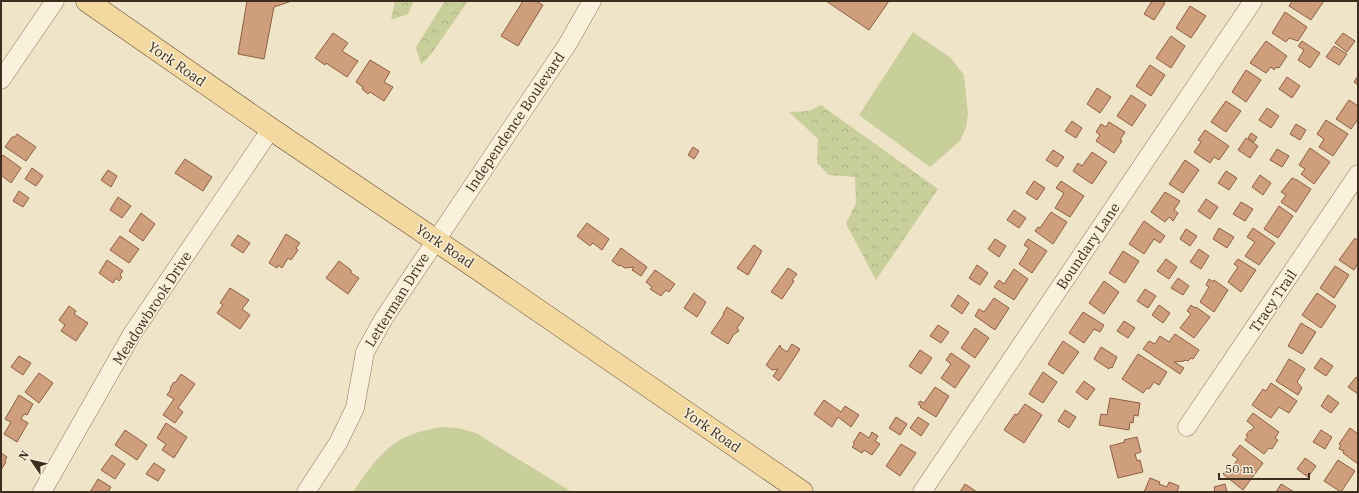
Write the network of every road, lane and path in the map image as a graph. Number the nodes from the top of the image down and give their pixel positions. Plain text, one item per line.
1 (54, 1) edge
2 (87, 1) edge
3 (592, 1) edge
4 (1253, 1) edge
5 (1, 80) edge
6 (270, 129) junction
7 (1358, 174) edge
8 (435, 240) junction
9 (1187, 427) dead end
10 (42, 492) edge
11 (306, 492) edge
12 (802, 492) edge
13 (922, 492) edge

1 - 5 street
2 - 6 main road, York Road
3 - 8 street, Independence Boulevard
4 - 13 street, Boundary Lane
6 - 8 main road, York Road
6 - 10 street, Meadowbrook Drive
7 - 9 street, Tracy Trail
8 - 11 street, Letterman Drive
8 - 12 main road, York Road

